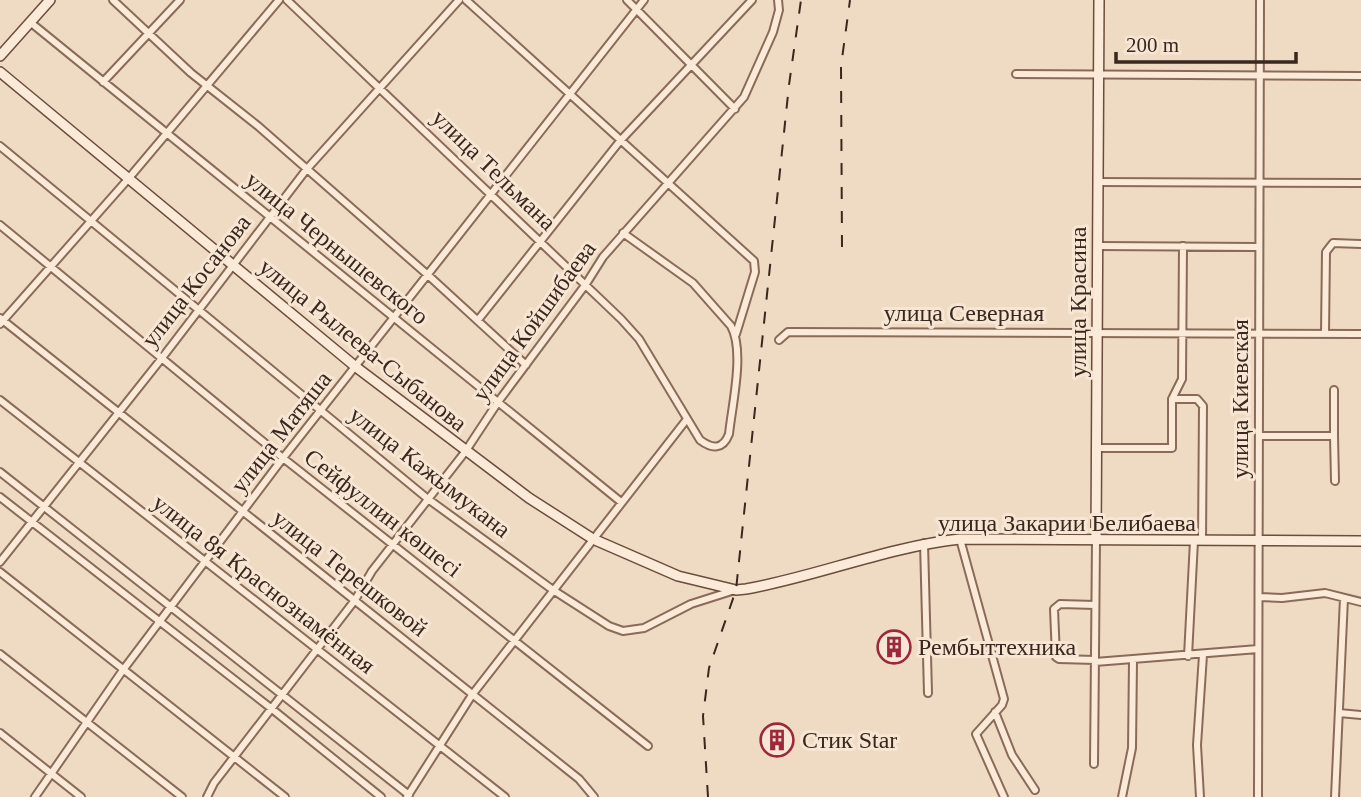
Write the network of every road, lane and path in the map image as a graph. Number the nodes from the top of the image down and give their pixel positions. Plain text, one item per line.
1 (50, 0) edge
2 (113, 0) edge
3 (180, 0) edge
4 (279, 0) edge
5 (287, 0) edge
6 (459, 0) edge
7 (466, 0) edge
8 (627, 0) edge
9 (644, 0) edge
10 (752, 0) edge
11 (778, 0) edge
12 (1099, 0) edge
13 (1260, 0) edge
14 (637, 10) junction
15 (30, 22) junction
16 (148, 33) junction
17 (0, 56) edge
18 (691, 66) junction
19 (0, 72) edge
20 (1016, 74) dead end
21 (1098, 74) junction
22 (1259, 75) junction
23 (1361, 76) edge
24 (103, 82) junction
25 (208, 85) junction
26 (381, 87) junction
27 (569, 95) junction
28 (735, 109) junction
29 (166, 133) junction
30 (620, 141) junction
31 (0, 146) edge
32 (306, 170) junction
33 (129, 178) junction
34 (667, 182) junction
35 (1097, 182) junction
36 (1258, 182) junction
37 (1361, 183) edge
38 (491, 194) junction
39 (270, 217) junction
40 (91, 221) junction
41 (0, 225) edge
42 (623, 233) junction
43 (541, 241) junction
44 (1361, 244) edge
45 (1098, 246) junction
46 (1183, 246) junction
47 (1258, 247) junction
48 (233, 264) junction
49 (51, 268) junction
50 (429, 276) junction
51 (586, 284) junction
52 (198, 310) junction
53 (394, 319) junction
54 (1, 320) edge
55 (478, 320) junction
56 (1097, 332) junction
57 (736, 334) junction
58 (1182, 334) junction
59 (1325, 334) junction
60 (1361, 334) edge
61 (1260, 335) junction
62 (779, 340) dead end
63 (162, 358) junction
64 (526, 365) junction
65 (356, 367) junction
66 (1334, 390) dead end
67 (1172, 399) junction
68 (0, 400) edge
69 (498, 402) junction
70 (321, 410) junction
71 (118, 412) junction
72 (687, 419) junction
73 (1260, 436) junction
74 (1334, 436) junction
75 (1097, 448) junction
76 (466, 452) junction
77 (284, 458) junction
78 (79, 462) junction
79 (0, 472) edge
80 (1335, 481) dead end
81 (0, 497) edge
82 (428, 499) junction
83 (621, 502) junction
84 (44, 507) junction
85 (243, 512) junction
86 (32, 522) junction
87 (593, 539) junction
88 (960, 539) junction
89 (1096, 541) junction
90 (1198, 541) junction
91 (1259, 541) junction
92 (1361, 541) edge
93 (924, 543) junction
94 (393, 545) junction
95 (0, 562) edge
96 (205, 562) junction
97 (0, 572) edge
98 (552, 590) junction
99 (736, 590) junction
100 (1259, 597) junction
101 (1344, 598) junction
102 (355, 600) junction
103 (1361, 601) edge
104 (1096, 605) junction
105 (171, 607) junction
106 (160, 623) junction
107 (512, 641) junction
108 (1258, 649) junction
109 (317, 650) junction
110 (0, 654) edge
111 (1203, 655) junction
112 (1188, 656) junction
113 (1133, 660) junction
114 (1095, 661) junction
115 (124, 670) junction
116 (928, 692) dead end
117 (282, 693) junction
118 (472, 695) junction
119 (272, 709) junction
120 (995, 712) junction
121 (1339, 713) junction
122 (1361, 715) edge
123 (86, 722) junction
124 (0, 733) edge
125 (439, 746) junction
126 (648, 746) dead end
127 (233, 758) junction
128 (1094, 764) dead end
129 (52, 774) junction
130 (1035, 790) dead end
131 (408, 796) edge
132 (35, 797) edge
133 (82, 797) edge
134 (182, 797) edge
135 (207, 797) edge
136 (285, 797) edge
137 (380, 797) edge
138 (505, 797) edge
139 (594, 797) edge
140 (1004, 797) edge
141 (1122, 797) edge
142 (1200, 797) edge
143 (1258, 797) edge
144 (1335, 797) edge

1 - 15 street
2 - 16 street
3 - 16 street
4 - 25 street
5 - 26 street, улица Тельмана
6 - 26 street, улица Косанова
7 - 27 street
8 - 14 street
9 - 14 street, улица Матяша
10 - 18 street
11 - 28 street, улица Койшибаева
12 - 21 street, улица Красина
13 - 22 street, улица Киевская
14 - 18 street
14 - 27 street, улица Матяша
15 - 17 street
15 - 24 street, улица Чернышевского
16 - 24 street
16 - 25 street
18 - 28 street
18 - 30 street
19 - 33 street, улица Рылеева-Сыбанова
20 - 21 street
21 - 22 street
21 - 35 street, улица Красина
22 - 23 street
22 - 36 street, улица Киевская
24 - 29 street, улица Чернышевского
25 - 29 street
25 - 32 street
26 - 32 street, улица Косанова
26 - 38 street, улица Тельмана
27 - 30 street
27 - 38 street, улица Матяша
28 - 34 street, улица Койшибаева
29 - 33 street
29 - 39 street, улица Чернышевского
30 - 34 street
30 - 43 street
31 - 40 street, улица Кажымукана
32 - 39 street, улица Косанова
32 - 50 street
33 - 40 street
33 - 48 street, улица Рылеева-Сыбанова
34 - 42 street, улица Койшибаева
34 - 57 street
35 - 36 street
35 - 45 street, улица Красина
36 - 37 street
36 - 47 street, улица Киевская
38 - 43 street, улица Тельмана
38 - 50 street, улица Матяша
39 - 48 street, улица Косанова
39 - 53 street, улица Чернышевского
40 - 49 street
40 - 52 street, улица Кажымукана
41 - 49 street, Сейфуллин көшесі
42 - 51 street, улица Койшибаева
42 - 57 street
43 - 51 street, улица Тельмана
43 - 55 street
44 - 59 street
45 - 46 street
45 - 56 street, улица Красина
46 - 47 street
46 - 58 street
47 - 61 street, улица Киевская
48 - 52 street, улица Косанова
48 - 65 street, улица Рылеева-Сыбанова
49 - 54 street
49 - 63 street, Сейфуллин көшесі
50 - 53 street, улица Матяша
50 - 55 street
51 - 64 street, улица Койшибаева
51 - 72 street, улица Тельмана
52 - 63 street, улица Косанова
52 - 70 street, улица Кажымукана
53 - 65 street, улица Матяша
53 - 69 street, улица Чернышевского
54 - 71 street, улица Терешковой
55 - 64 street
56 - 58 street, улица Северная
56 - 62 street, улица Северная
56 - 75 street, улица Красина
57 - 72 street, улица Тельмана
58 - 61 street, улица Северная
58 - 67 street
59 - 60 street, улица Северная
59 - 61 street, улица Северная
61 - 73 street, улица Киевская
63 - 71 street, улица Косанова
63 - 77 street, Сейфуллин көшесі
64 - 69 street, улица Койшибаева
65 - 70 street, улица Матяша
65 - 76 street, улица Рылеева-Сыбанова
66 - 74 street
67 - 75 street
67 - 90 street
68 - 78 street, улица 8я Краснознамённая
69 - 76 street, улица Койшибаева
69 - 83 street, улица Чернышевского
70 - 77 street, улица Матяша
70 - 82 street, улица Кажымукана
71 - 78 street, улица Косанова
71 - 85 street, улица Терешковой
72 - 83 street
73 - 74 street
73 - 91 street, улица Киевская
74 - 80 street
75 - 89 street, улица Красина
76 - 82 street, улица Койшибаева
76 - 87 street, улица Рылеева-Сыбанова
77 - 85 street, улица Матяша
77 - 94 street, Сейфуллин көшесі
78 - 84 street, улица Косанова
78 - 96 street, улица 8я Краснознамённая
79 - 84 street
81 - 86 street
82 - 94 street, улица Койшибаева
82 - 98 street, улица Кажымукана
83 - 87 street
84 - 86 street, улица Косанова
84 - 105 street
85 - 96 street, улица Матяша
85 - 102 street, улица Терешковой
86 - 95 street, улица Косанова
86 - 106 street
87 - 98 street
87 - 99 street, улица Рылеева-Сыбанова
88 - 89 street, улица Закарии Белибаева
88 - 93 street, улица Закарии Белибаева
88 - 120 street
89 - 90 street, улица Закарии Белибаева
89 - 104 street, улица Красина
90 - 91 street, улица Закарии Белибаева
90 - 112 street
91 - 92 street, улица Закарии Белибаева
91 - 100 street, улица Киевская
93 - 99 street, улица Закарии Белибаева
93 - 116 street
94 - 102 street, улица Койшибаева
94 - 107 street, Сейфуллин көшесі
96 - 105 street, улица Матяша
96 - 109 street, улица 8я Краснознамённая
97 - 115 street
98 - 99 street, улица Кажымукана
98 - 107 street
100 - 101 street
100 - 108 street, улица Киевская
101 - 103 street
101 - 121 street
102 - 109 street, улица Койшибаева
102 - 118 street, улица Терешковой
104 - 114 street, улица Красина
104 - 114 street
105 - 106 street, улица Матяша
105 - 117 street
106 - 115 street, улица Матяша
106 - 119 street
107 - 118 street
107 - 126 street, Сейфуллин көшесі
108 - 111 street
108 - 143 street, улица Киевская
109 - 117 street, улица Койшибаева
109 - 125 street, улица 8я Краснознамённая
110 - 123 street
111 - 112 street
111 - 142 street
112 - 113 street
113 - 114 street
113 - 141 street
114 - 128 street, улица Красина
115 - 123 street, улица Матяша
115 - 127 street
117 - 119 street, улица Койшибаева
117 - 131 street
118 - 125 street
118 - 139 street, улица Терешковой
119 - 127 street, улица Койшибаева
119 - 137 street
120 - 130 street
120 - 140 street
121 - 122 street
121 - 144 street
123 - 129 street, улица Матяша
123 - 134 street
124 - 129 street
125 - 131 street
125 - 138 street, улица 8я Краснознамённая
127 - 135 street, улица Койшибаева
127 - 136 street
129 - 132 street, улица Матяша
129 - 133 street

